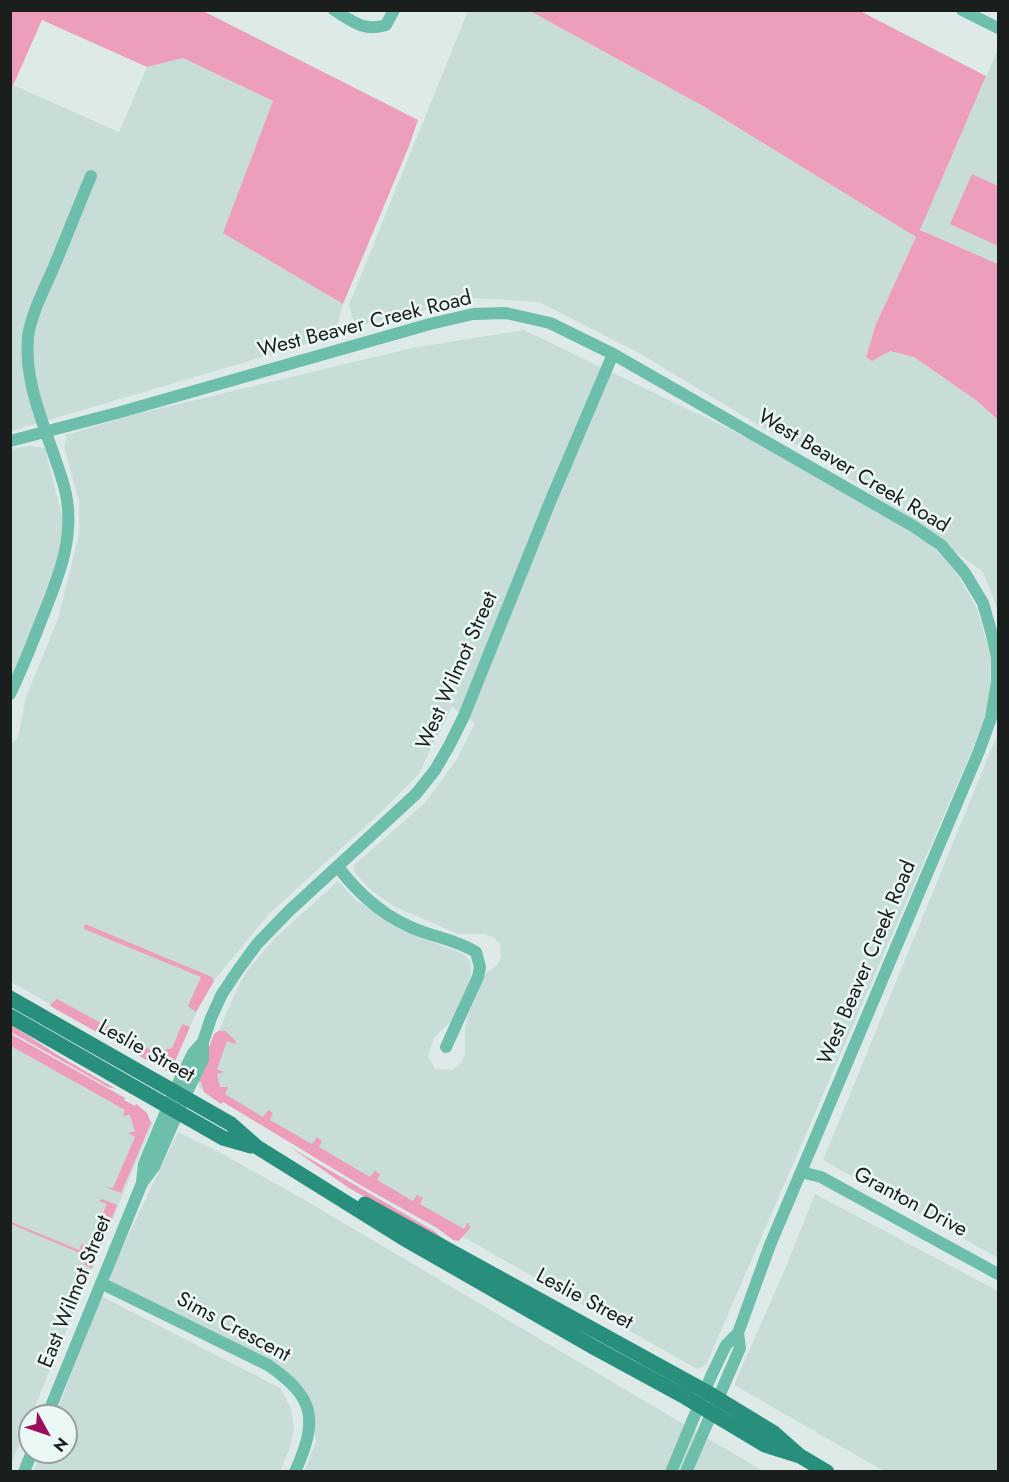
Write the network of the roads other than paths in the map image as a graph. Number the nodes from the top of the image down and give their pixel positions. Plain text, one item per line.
1 (334, 10) edge
2 (394, 10) edge
3 (962, 10) edge
4 (999, 28) edge
5 (91, 176) dead end
6 (613, 354) junction
7 (46, 432) junction
8 (10, 441) edge
9 (10, 694) edge
10 (338, 867) junction
11 (10, 998) edge
12 (10, 1016) edge
13 (446, 1047) dead end
14 (176, 1102) junction
15 (801, 1172) junction
16 (339, 1197) junction
17 (999, 1274) edge
18 (101, 1283) junction
19 (711, 1395) junction
20 (52, 1404) edge
21 (705, 1410) junction
22 (800, 1456) junction
23 (295, 1472) edge
24 (671, 1472) edge
25 (686, 1472) edge
26 (827, 1472) edge

1 - 2 street
3 - 4 street
5 - 7 street
6 - 7 street, West Beaver Creek Road
6 - 10 street, West Wilmot Street
6 - 15 street, West Beaver Creek Road
7 - 8 street, West Beaver Creek Road
7 - 9 street
10 - 13 street
10 - 14 street, West Wilmot Street
11 - 14 main road, Leslie Street
12 - 14 main road, Leslie Street
14 - 16 main road, Leslie Street
14 - 18 street, East Wilmot Street
15 - 17 street, Granton Drive
15 - 19 street, West Beaver Creek Road
16 - 19 main road, Leslie Street
16 - 21 main road, Leslie Street
18 - 20 street, East Wilmot Street
18 - 23 street, Sims Crescent
19 - 21 street, West Beaver Creek Road
19 - 22 main road, Leslie Street
21 - 22 main road, Leslie Street
21 - 24 street
21 - 25 street
22 - 26 main road, Leslie Street

